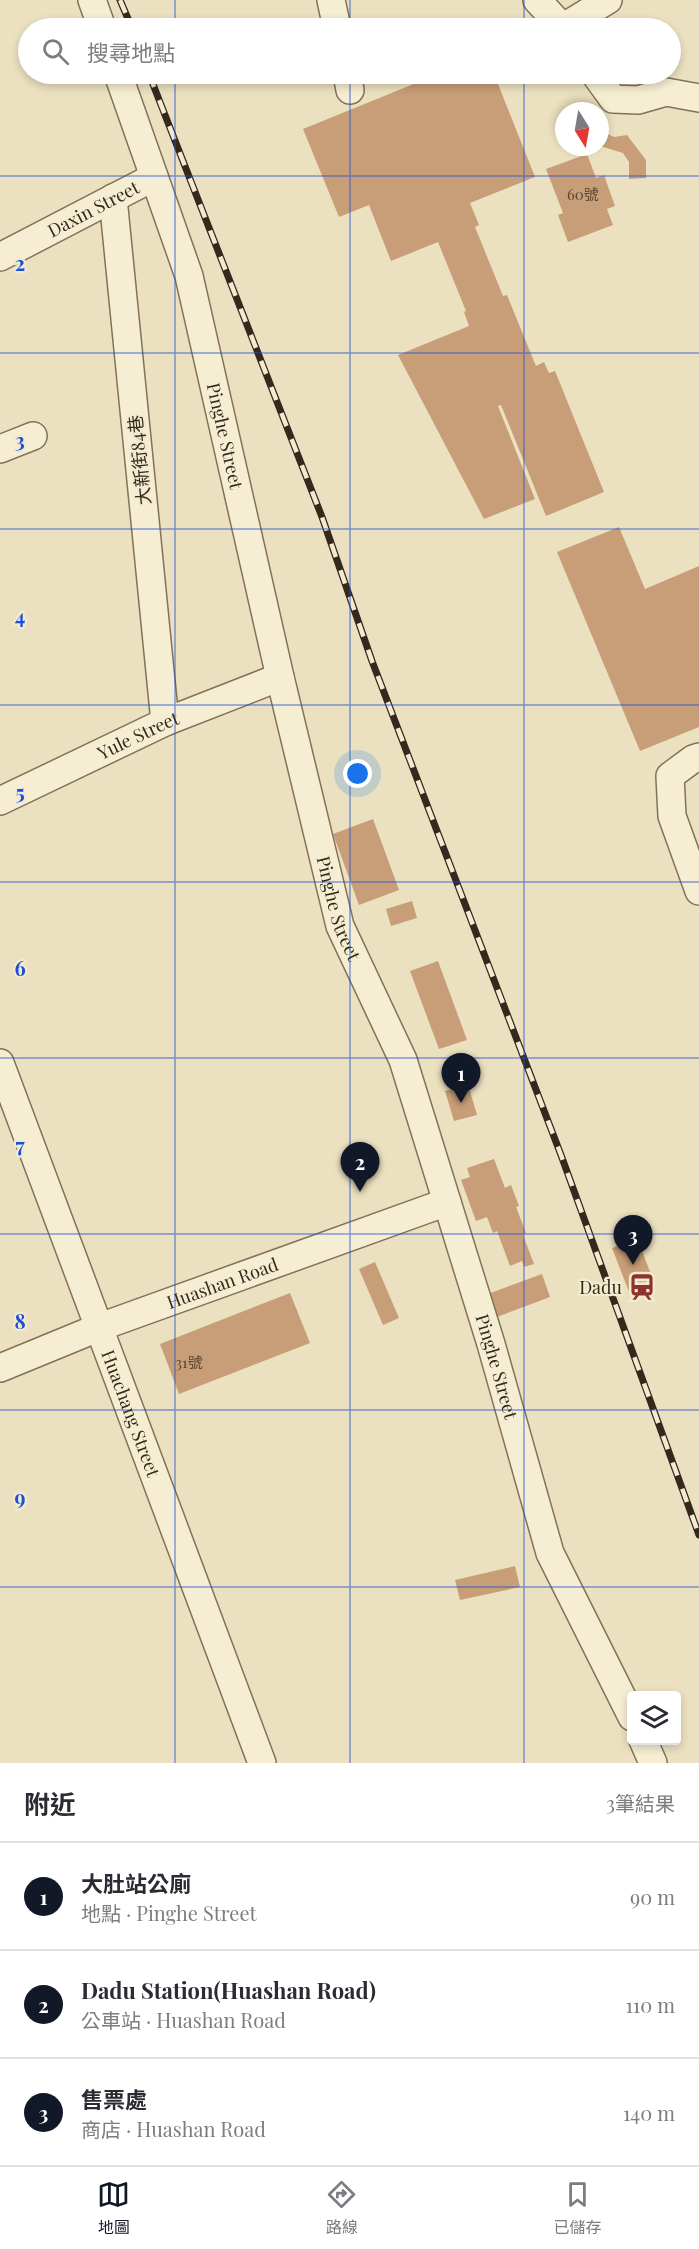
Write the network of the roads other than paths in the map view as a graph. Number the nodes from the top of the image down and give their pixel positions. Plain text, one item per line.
1 (92, 0) edge
2 (331, 0) edge
3 (537, 0) edge
4 (608, 0) edge
5 (98, 18) edge
6 (335, 18) edge
7 (553, 18) edge
8 (578, 18) edge
9 (121, 84) edge
10 (602, 84) edge
11 (699, 98) edge
12 (154, 177) junction
13 (112, 198) junction
14 (0, 257) edge
15 (33, 436) dead end
16 (0, 449) edge
17 (280, 677) junction
18 (165, 722) junction
19 (699, 757) edge
20 (0, 801) edge
21 (699, 891) edge
22 (0, 1063) edge
23 (447, 1202) junction
24 (100, 1327) junction
25 (0, 1368) edge
26 (627, 1707) edge
27 (645, 1745) edge
28 (262, 1763) edge
29 (653, 1763) edge

1 - 5 street
2 - 6 street
3 - 7 street
4 - 8 street
9 - 12 street, Pinghe Street
10 - 11 street
12 - 13 street, Daxin Street
12 - 17 street, Pinghe Street
13 - 14 street, Daxin Street
13 - 18 street, 大新街84巷
15 - 16 street
17 - 18 street, Yule Street
17 - 23 street, Pinghe Street
18 - 20 street, Yule Street
19 - 21 street
22 - 24 street, Huachang Street
23 - 24 street, Huashan Road
23 - 26 street, Pinghe Street
24 - 25 street, Huashan Road
24 - 28 street, Huachang Street
27 - 29 street

